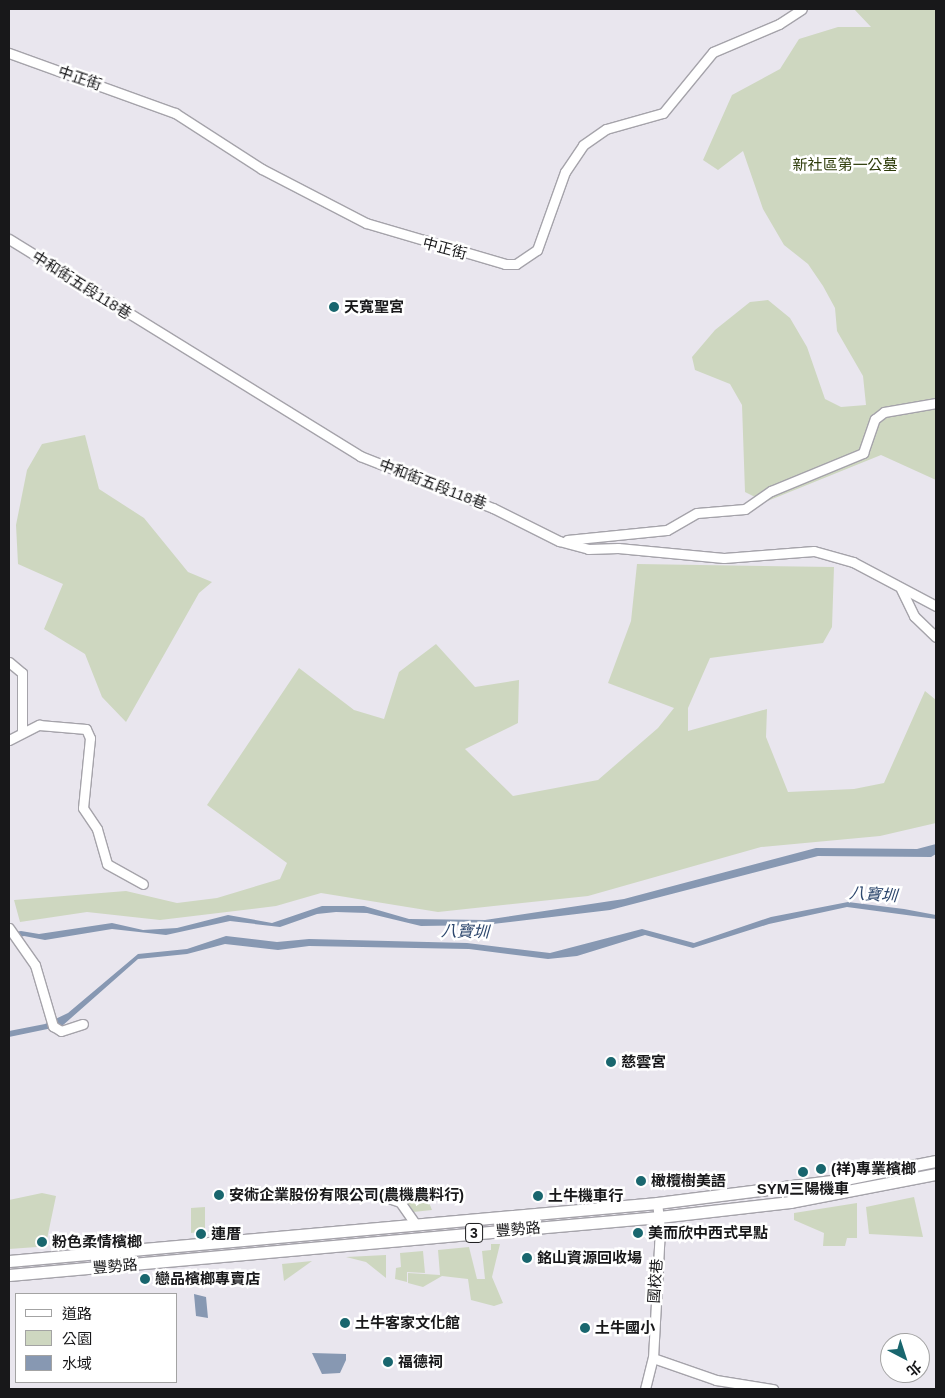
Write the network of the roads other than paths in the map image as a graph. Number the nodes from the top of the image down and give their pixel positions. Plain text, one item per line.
1 (802, 9) edge
2 (9, 53) edge
3 (9, 240) edge
4 (936, 403) edge
5 (559, 540) junction
6 (901, 589) junction
7 (936, 606) edge
8 (936, 637) edge
9 (9, 662) edge
10 (22, 731) junction
11 (9, 740) edge
12 (143, 884) dead end
13 (9, 928) edge
14 (83, 1024) dead end
15 (936, 1161) edge
16 (936, 1174) edge
17 (382, 1196) dead end
18 (657, 1203) junction
19 (528, 1214) junction
20 (659, 1217) junction
21 (416, 1225) junction
22 (533, 1228) junction
23 (9, 1261) edge
24 (9, 1275) edge
25 (653, 1358) junction
26 (646, 1389) edge
27 (773, 1389) edge

1 - 2 street, 中正街
3 - 5 street, 中和街五段118巷
4 - 5 street
5 - 6 street, 中和街五段118巷
6 - 7 street, 中和街五段118巷
6 - 8 street
9 - 10 street
10 - 11 street
10 - 12 street
13 - 14 street
15 - 18 main road, 豐勢路 / 3
16 - 20 main road, 豐勢路 / 3
17 - 21 street
18 - 19 main road, 豐勢路 / 3
18 - 20 street, 國校巷
19 - 21 main road, 豐勢路 / 3
19 - 22 street
20 - 22 main road, 豐勢路 / 3
20 - 25 street, 國校巷
21 - 23 main road, 豐勢路 / 3
22 - 24 main road, 豐勢路 / 3
25 - 26 street, 國校巷
25 - 27 street

